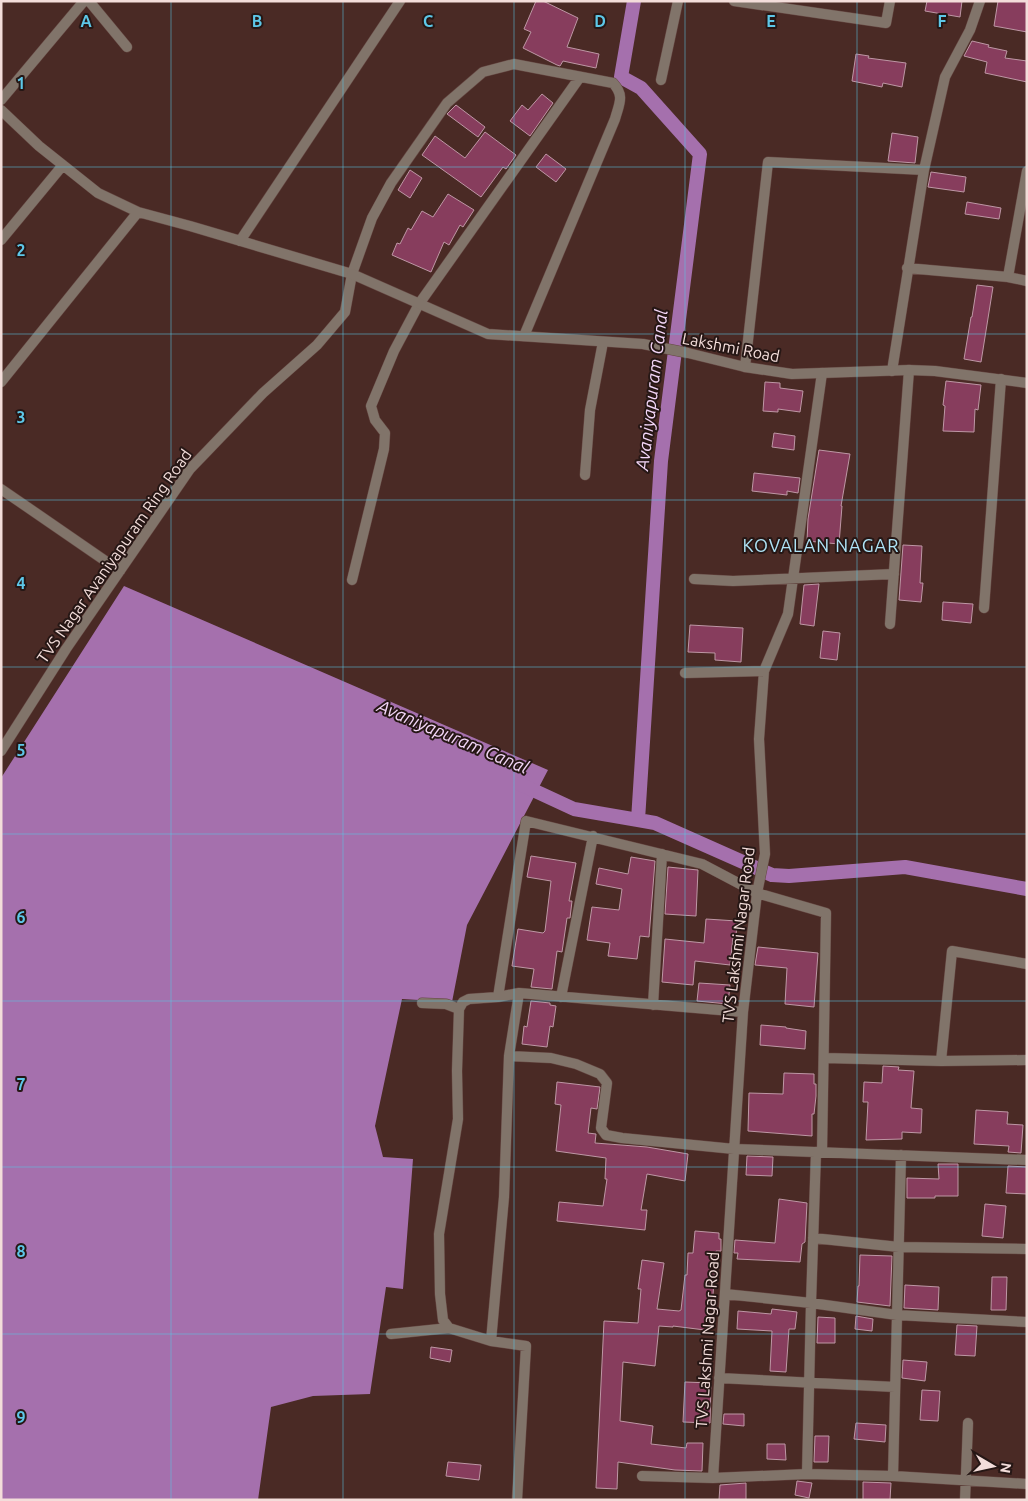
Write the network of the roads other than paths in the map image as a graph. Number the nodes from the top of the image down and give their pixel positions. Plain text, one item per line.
1 (84, 1) edge
2 (90, 1) edge
3 (400, 1) edge
4 (678, 1) edge
5 (734, 1) edge
6 (890, 1) edge
7 (980, 1) edge
8 (127, 47) dead end
9 (580, 77) junction
10 (661, 80) dead end
11 (1, 100) edge
12 (1, 110) edge
13 (63, 165) junction
14 (924, 170) junction
15 (1027, 171) edge
16 (138, 212) junction
17 (1, 240) edge
18 (240, 241) junction
19 (907, 268) junction
20 (352, 274) junction
21 (1008, 277) junction
22 (1027, 282) edge
23 (419, 304) junction
24 (524, 336) junction
25 (603, 342) junction
26 (744, 368) junction
27 (909, 370) junction
28 (892, 371) junction
29 (822, 373) junction
30 (1000, 379) junction
31 (1, 382) edge
32 (1027, 383) edge
33 (586, 475) dead end
34 (1, 489) edge
35 (120, 571) junction
36 (894, 574) junction
37 (793, 577) junction
38 (694, 579) dead end
39 (352, 580) dead end
40 (984, 608) dead end
41 (890, 624) dead end
42 (764, 671) junction
43 (685, 673) dead end
44 (1, 751) edge
45 (593, 836) junction
46 (662, 854) junction
47 (757, 893) junction
48 (1027, 964) edge
49 (518, 993) junction
50 (498, 997) junction
51 (560, 997) junction
52 (422, 1003) dead end
53 (653, 1005) junction
54 (459, 1009) junction
55 (743, 1012) junction
56 (509, 1056) junction
57 (825, 1058) junction
58 (1027, 1060) edge
59 (941, 1061) junction
60 (734, 1150) junction
61 (819, 1152) junction
62 (902, 1156) junction
63 (1027, 1160) edge
64 (814, 1238) junction
65 (899, 1247) junction
66 (1027, 1249) edge
67 (725, 1294) junction
68 (810, 1303) junction
69 (897, 1315) junction
70 (1027, 1322) edge
71 (449, 1328) junction
72 (391, 1334) dead end
73 (491, 1341) junction
74 (719, 1378) junction
75 (809, 1382) junction
76 (895, 1387) junction
77 (968, 1423) dead end
78 (807, 1474) junction
79 (642, 1476) dead end
80 (893, 1476) junction
81 (713, 1478) junction
82 (966, 1480) junction
83 (1027, 1484) edge
84 (517, 1500) edge
85 (965, 1500) edge

1 - 11 street
2 - 8 street
3 - 18 street
4 - 10 street
5 - 6 street
7 - 14 street
9 - 20 street, TVS Nagar Avaniyapuram Ring Road
9 - 23 street
9 - 24 street, TVS Nagar Avaniyapuram Ring Road
12 - 13 street, Lakshmi Road
13 - 16 street, Lakshmi Road
13 - 17 street
14 - 19 street
14 - 26 street
15 - 21 street
16 - 18 street, Lakshmi Road
16 - 31 street
18 - 20 street, Lakshmi Road
19 - 21 street
19 - 28 street
20 - 23 street, Lakshmi Road
20 - 35 street, TVS Nagar Avaniyapuram Ring Road
21 - 22 street
23 - 24 street, Lakshmi Road
23 - 39 street
24 - 25 street, Lakshmi Road
25 - 26 street, Lakshmi Road
25 - 33 street
26 - 29 street, Lakshmi Road
27 - 28 street, Lakshmi Road
27 - 30 street, Lakshmi Road
27 - 36 street
28 - 29 street, Lakshmi Road
29 - 37 street, TVS Lakshmi Nagar Road
30 - 32 street, Lakshmi Road
30 - 40 street
34 - 35 street
35 - 44 street, TVS Nagar Avaniyapuram Ring Road
36 - 37 street
36 - 41 street
37 - 38 street
37 - 42 street, TVS Lakshmi Nagar Road
42 - 43 street
42 - 47 street, TVS Lakshmi Nagar Road
45 - 46 street
45 - 50 street
45 - 51 street
46 - 47 street
46 - 53 street
47 - 55 street, TVS Lakshmi Nagar Road
47 - 57 street
48 - 59 street
49 - 50 street
49 - 51 street
49 - 56 street
50 - 54 street
51 - 53 street
52 - 54 street
53 - 55 street
54 - 71 street
55 - 60 street, TVS Lakshmi Nagar Road
56 - 60 street
56 - 73 street
57 - 59 street
57 - 61 street
58 - 59 street
60 - 61 street
60 - 67 street, TVS Lakshmi Nagar Road
61 - 62 street
61 - 64 street
62 - 63 street
62 - 65 street
64 - 65 street
64 - 68 street
65 - 66 street
65 - 69 street
67 - 68 street
67 - 74 street, TVS Lakshmi Nagar Road
68 - 69 street
68 - 75 street
69 - 70 street
69 - 76 street
71 - 72 street
71 - 73 street
73 - 84 street
74 - 75 street
74 - 81 street, TVS Lakshmi Nagar Road
75 - 76 street
75 - 78 street
76 - 80 street
77 - 82 street
78 - 80 street
78 - 81 street
79 - 81 street
80 - 82 street
82 - 83 street
82 - 85 street

